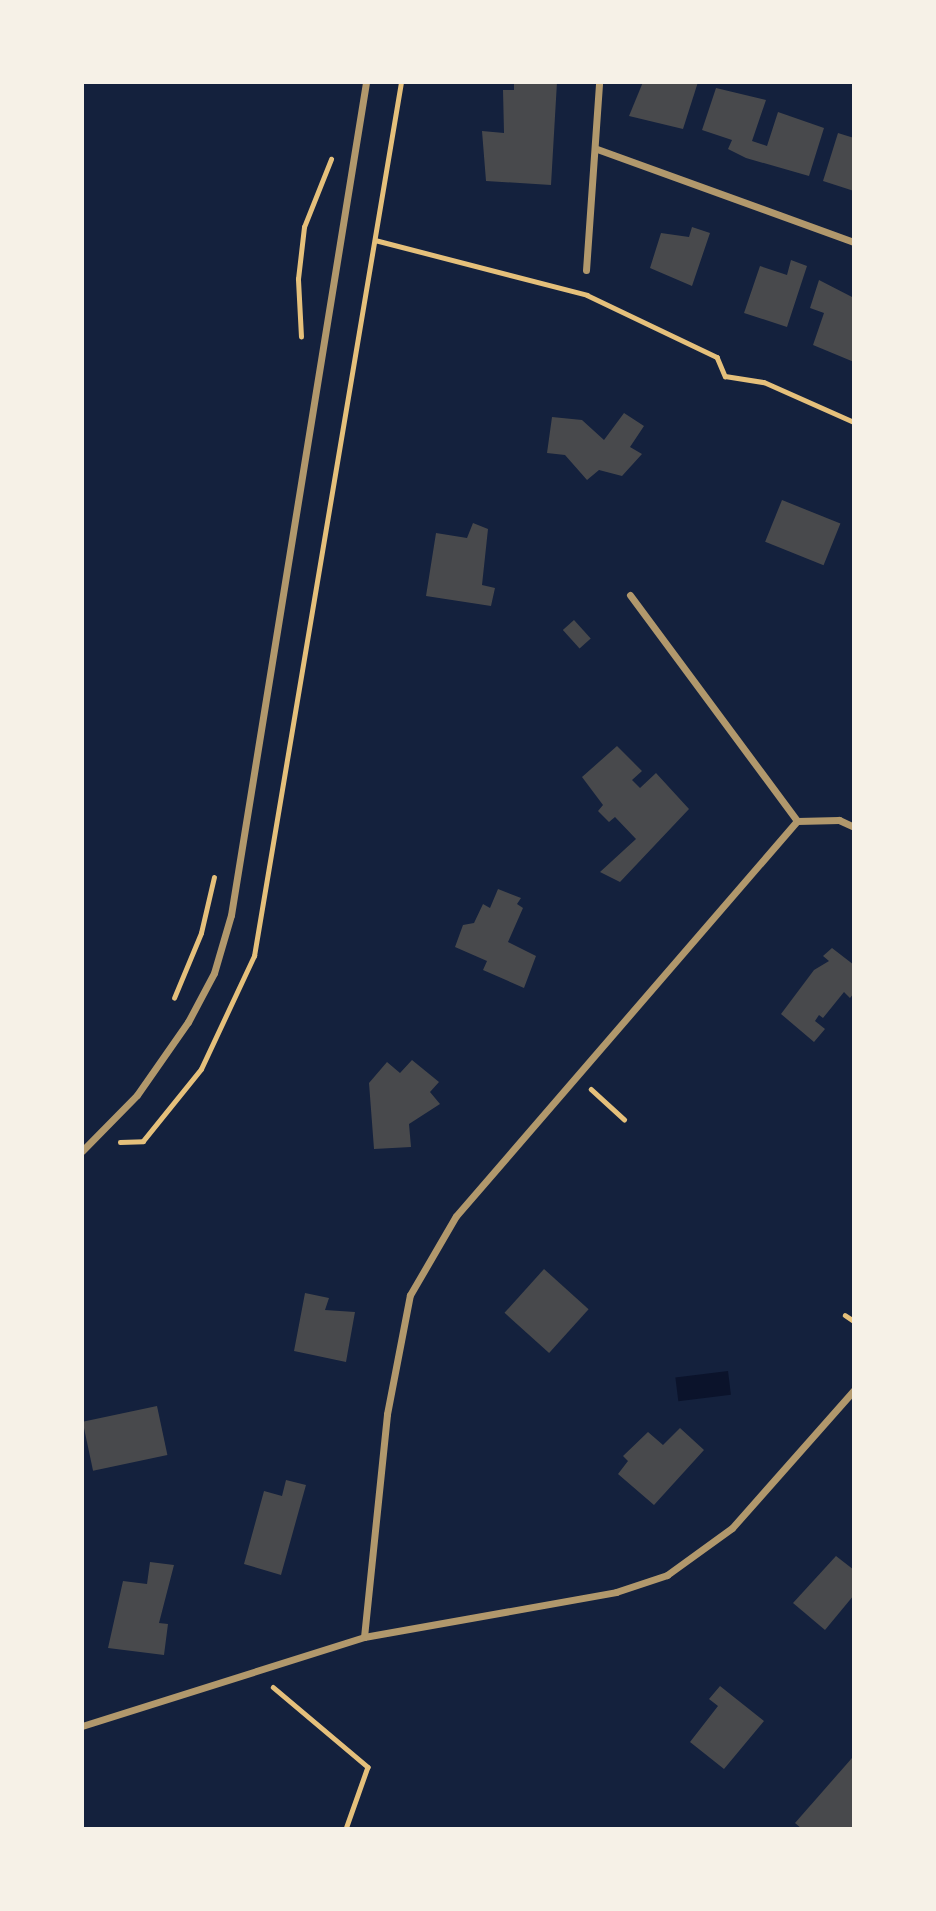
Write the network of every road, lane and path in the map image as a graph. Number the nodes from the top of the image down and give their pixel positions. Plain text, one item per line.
1 (366, 82) edge
2 (401, 82) edge
3 (599, 82) edge
4 (335, 149) dead end
5 (597, 149) junction
6 (375, 240) junction
7 (854, 242) edge
8 (586, 270) dead end
9 (301, 340) dead end
10 (854, 422) edge
11 (630, 595) dead end
12 (797, 821) junction
13 (854, 827) edge
14 (216, 867) dead end
15 (168, 1013) dead end
16 (575, 1075) junction
17 (624, 1119) dead end
18 (143, 1141) dead end
19 (82, 1151) edge
20 (845, 1314) dead end
21 (854, 1321) edge
22 (854, 1390) edge
23 (364, 1637) junction
24 (256, 1673) junction
25 (82, 1726) edge
26 (346, 1829) edge

1 - 19 street
2 - 6 path
3 - 5 street
4 - 9 path
5 - 7 street
5 - 8 street
6 - 10 path
6 - 18 path
11 - 12 street
12 - 13 street
12 - 16 street
14 - 15 path
16 - 17 path
16 - 23 street
20 - 21 path
22 - 23 street
23 - 24 street
24 - 25 street
24 - 26 path

